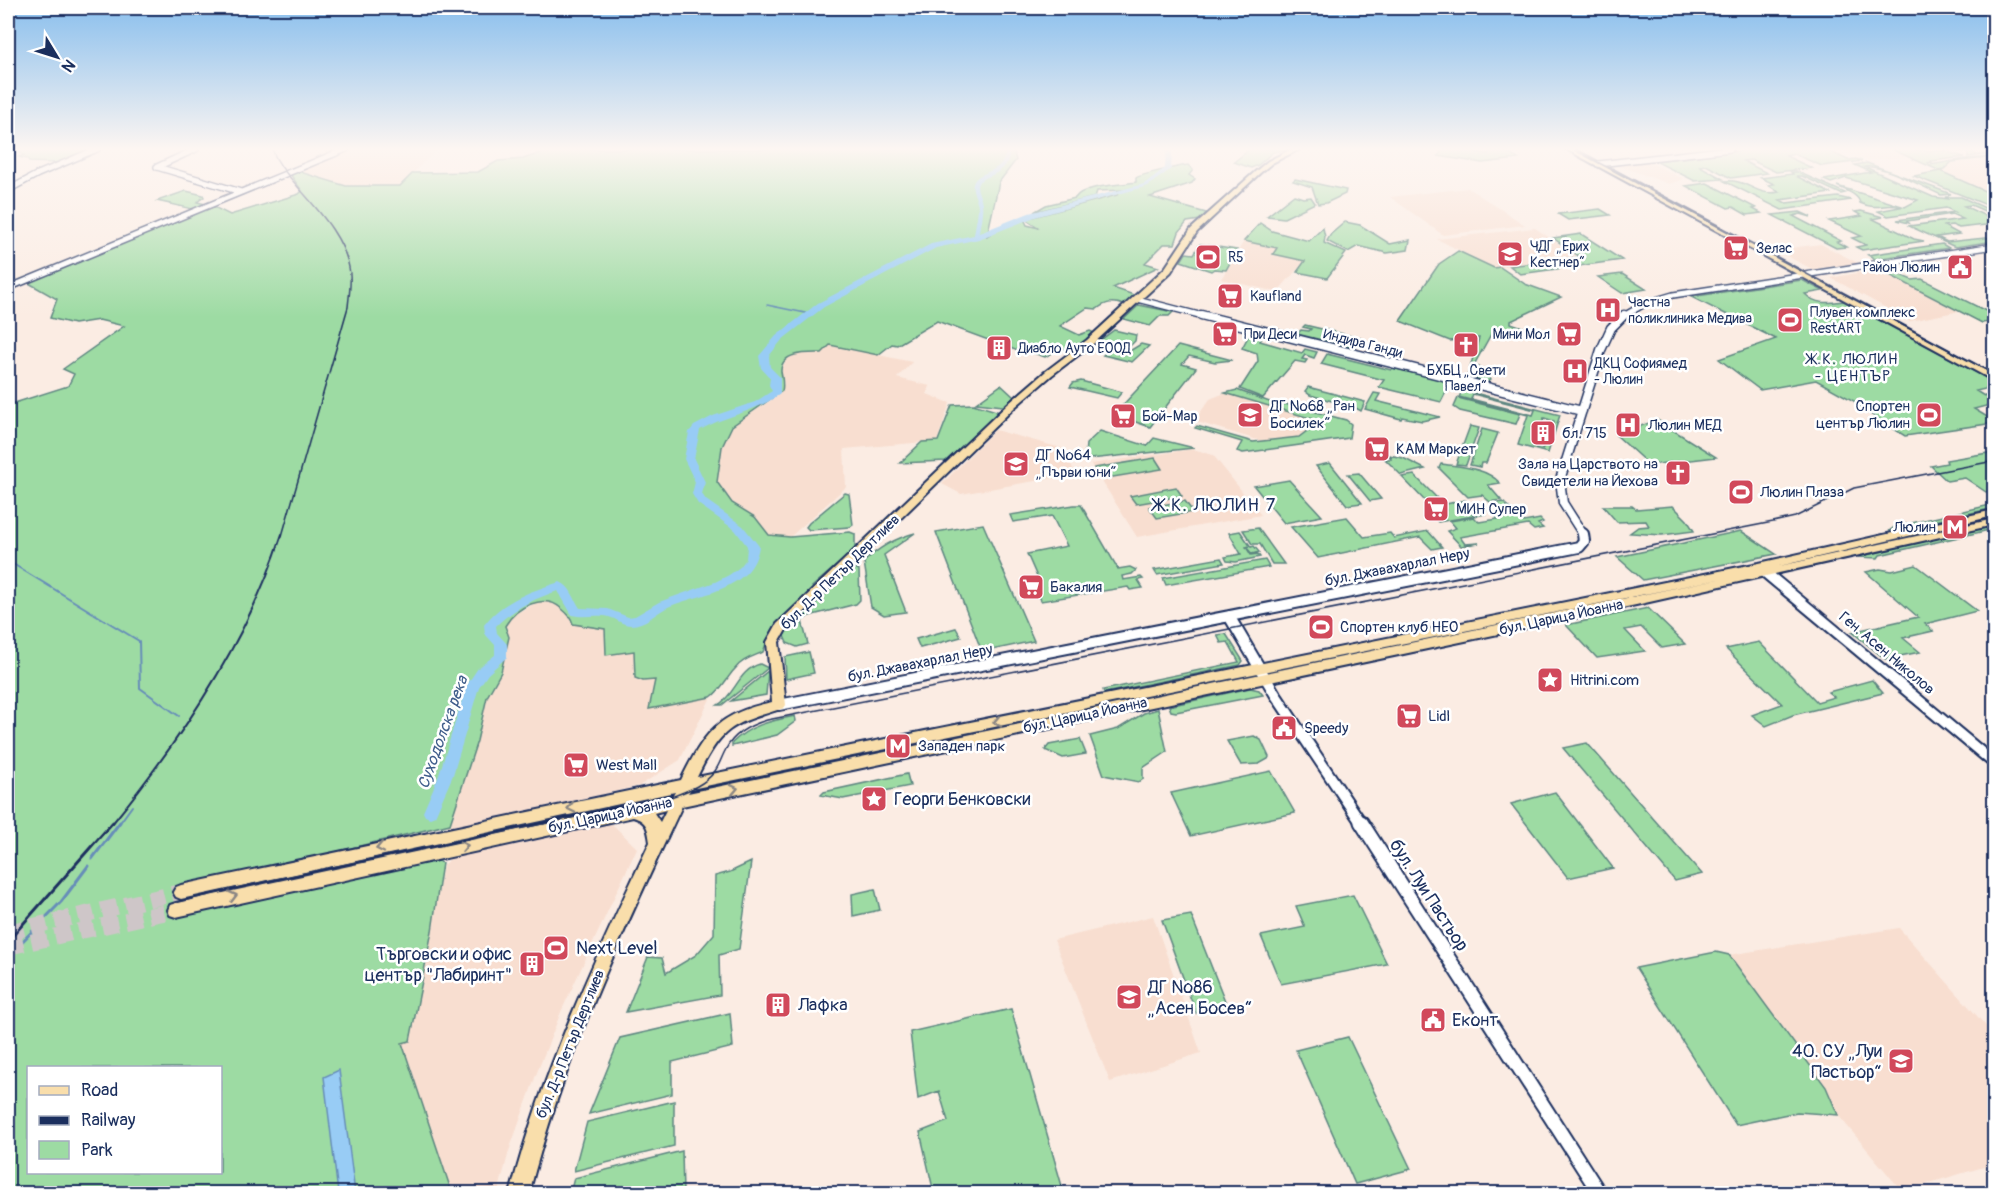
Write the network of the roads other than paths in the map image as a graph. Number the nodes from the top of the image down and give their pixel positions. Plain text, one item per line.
1 (209, 205) edge
2 (1222, 205) edge
3 (1677, 205) edge
4 (1684, 205) edge
5 (1995, 246) edge
6 (1809, 274) junction
7 (8, 288) edge
8 (1137, 299) junction
9 (1995, 369) edge
10 (1995, 378) edge
11 (1582, 411) junction
12 (1995, 513) edge
13 (1995, 522) edge
14 (1763, 571) junction
15 (1229, 616) junction
16 (1263, 673) junction
17 (779, 705) junction
18 (1995, 764) edge
19 (685, 784) junction
20 (677, 801) junction
21 (628, 812) junction
22 (658, 843) junction
23 (181, 892) tunnel mouth
24 (176, 910) tunnel mouth
25 (519, 1194) edge
26 (1600, 1194) edge

1 - 7 street
2 - 8 main road, бул. Д-р Петър Дертлиев
3 - 6 main road
4 - 6 main road
5 - 6 street, бул. Джавахарлал Неру
6 - 9 main road
6 - 10 main road
6 - 11 street, бул. Джавахарлал Неру
8 - 11 street, Индира Ганди
8 - 17 main road, бул. Д-р Петър Дертлиев
11 - 15 street, бул. Джавахарлал Неру
12 - 14 main road, бул. Царица Йоанна
13 - 14 main road, бул. Царица Йоанна
14 - 16 main road, бул. Царица Йоанна
14 - 18 street, Ген. Асен Николов
15 - 16 street, бул. Луи Пастьор
15 - 17 street, бул. Джавахарлал Неру
16 -> 19 main road, бул. Царица Йоанна
20 -> 16 main road, бул. Царица Йоанна
16 - 26 street, бул. Луи Пастьор
17 - 19 main road, бул. Д-р Петър Дертлиев
19 - 20 main road, бул. Д-р Петър Дертлиев
19 -> 23 main road, бул. Царица Йоанна
20 - 21 main road, бул. Царица Йоанна
20 - 22 main road, бул. Д-р Петър Дертлиев
21 - 22 main road
24 -> 21 main road, бул. Царица Йоанна
22 - 25 main road, бул. Д-р Петър Дертлиев

